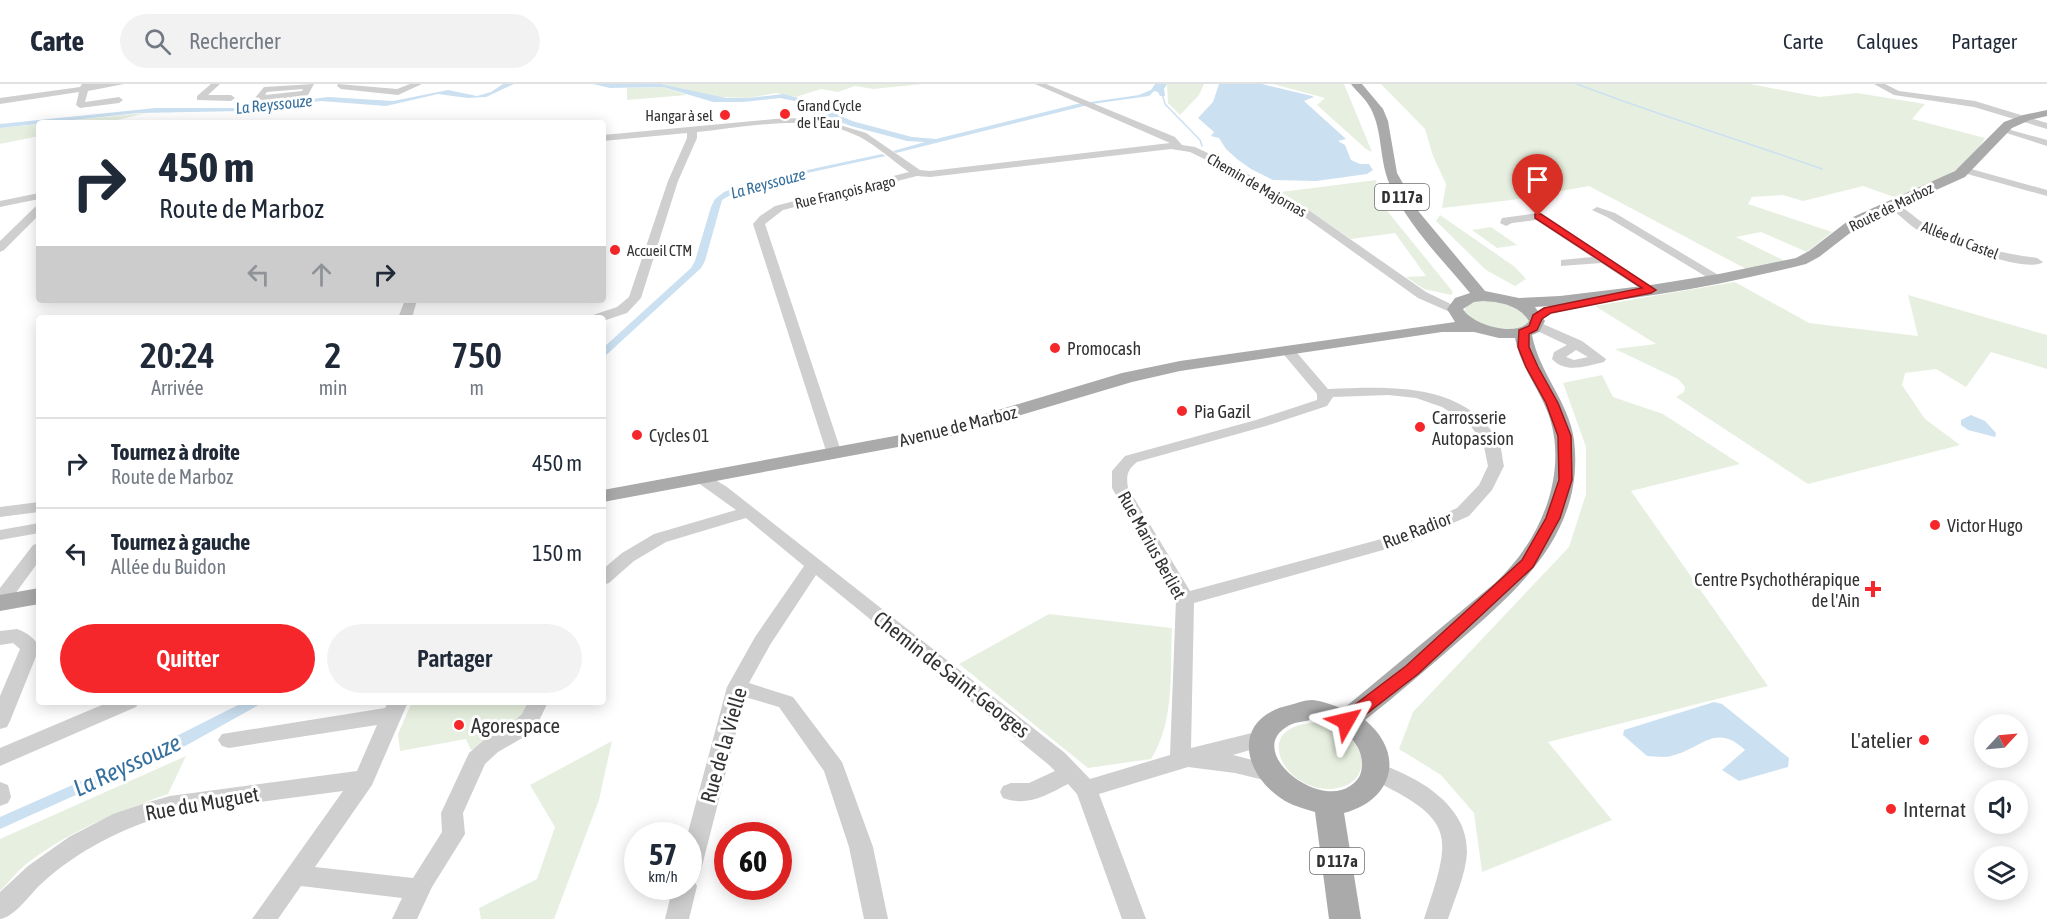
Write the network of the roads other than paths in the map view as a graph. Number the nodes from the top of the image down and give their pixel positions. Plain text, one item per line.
1 (120, 84) edge
2 (216, 84) edge
3 (343, 84) edge
4 (418, 84) edge
5 (1038, 84) edge
6 (1356, 84) edge
7 (1878, 84) edge
8 (87, 86) edge
9 (231, 98) dead end
10 (119, 100) dead end
11 (0, 101) edge
12 (2022, 119) junction
13 (2046, 121) edge
14 (2003, 129) junction
15 (692, 130) junction
16 (606, 138) edge
17 (2047, 143) edge
18 (1177, 145) junction
19 (1964, 170) junction
20 (917, 174) junction
21 (2047, 193) edge
22 (36, 197) edge
23 (0, 204) edge
24 (1890, 205) junction
25 (1598, 210) dead end
26 (36, 212) edge
27 (1506, 224) dead end
28 (0, 248) edge
29 (1604, 259) junction
30 (2037, 262) dead end
31 (1565, 263) dead end
32 (1719, 279) junction
33 (1651, 290) junction
34 (1481, 296) junction
35 (1517, 303) junction
36 (1457, 307) junction
37 (605, 315) edge
38 (1532, 325) junction
39 (1482, 329) junction
40 (1577, 344) dead end
41 (1311, 346) junction
42 (1287, 350) junction
43 (1532, 367) junction
44 (1324, 393) junction
45 (834, 454) junction
46 (703, 479) junction
47 (606, 495) edge
48 (36, 507) edge
49 (0, 512) edge
50 (748, 512) junction
51 (36, 529) edge
52 (0, 535) edge
53 (36, 553) edge
54 (814, 564) junction
55 (606, 576) edge
56 (36, 596) edge
57 (1185, 599) junction
58 (0, 602) edge
59 (0, 638) edge
60 (737, 687) junction
61 (122, 705) edge
62 (537, 705) edge
63 (395, 709) edge
64 (0, 721) edge
65 (1346, 721) junction
66 (1260, 739) junction
67 (229, 740) dead end
68 (0, 757) edge
69 (1184, 760) junction
70 (1268, 772) junction
71 (1377, 772) junction
72 (364, 779) junction
73 (1078, 781) junction
74 (0, 791) edge
75 (1011, 792) dead end
76 (0, 796) edge
77 (1328, 802) junction
78 (702, 822) edge
79 (297, 875) junction
80 (419, 889) junction
81 (682, 900) edge
82 (0, 909) edge
83 (264, 919) edge
84 (404, 919) edge
85 (677, 919) edge
86 (876, 919) edge
87 (1134, 919) edge
88 (1344, 919) edge
89 (1436, 919) edge

1 - 8 street
2 - 9 street
3 - 4 street
5 - 18 street, Chemin de Majornas
6 - 34 main road, D 117a
7 - 12 street
8 - 10 street
8 - 11 street
12 - 13 main road, Route de Marboz
12 - 14 main road, Route de Marboz
14 - 17 street
14 - 19 main road, Route de Marboz
15 - 16 street
15 - 20 street
15 - 37 street
18 - 20 street, Rue François Arago
18 - 36 street, Chemin de Majornas
19 - 21 street
19 - 24 main road, Route de Marboz
20 - 45 street, Rue François Arago
22 - 23 street
24 - 30 street, Allée du Castel
24 - 32 main road, Route de Marboz
25 - 32 street
26 - 28 street
27 - 29 street
29 - 31 street
29 - 33 street
32 - 33 main road, Route de Marboz
33 - 35 main road, Route de Marboz
33 - 38 main road, Route de Marboz
34 - 35 main road
34 - 36 main road, Avenue de Marboz
35 - 38 main road
36 - 39 main road
36 - 41 main road, Avenue de Marboz
38 - 39 main road, Avenue de Marboz
38 - 40 street
38 - 43 main road
39 - 41 main road, Avenue de Marboz
39 - 43 main road
41 - 42 main road, Avenue de Marboz
42 - 44 street
42 - 45 main road, Avenue de Marboz
43 - 65 main road
44 - 57 street, Rue Marius Berliet
44 - 57 street, Rue Radior
45 - 46 main road, Avenue de Marboz
46 - 47 main road, Avenue de Marboz
46 - 50 street, Chemin de Saint-Georges
48 - 49 street
50 - 54 street, Chemin de Saint-Georges
50 - 55 street
51 - 52 street
53 - 58 street
54 - 60 street, Rue de la Vielle
54 - 73 street, Chemin de Saint-Georges
56 - 58 main road
57 - 69 street, Rue Marius Berliet
59 - 64 street
60 - 78 street, Rue de la Vielle
60 - 86 street
61 - 68 street
62 - 80 street
63 - 67 street
63 - 72 street
65 - 66 main road
65 - 71 main road
66 - 69 street
66 - 70 main road
69 - 70 street
69 - 73 street
70 - 77 main road
71 - 77 main road
71 - 89 street
72 - 79 street
72 - 82 street, Rue du Muguet
73 - 75 street
73 - 87 street, Chemin de Saint-Georges
74 - 76 street
77 - 88 main road, D 117a
79 - 80 street
79 - 83 street
80 - 84 street
81 - 85 street

